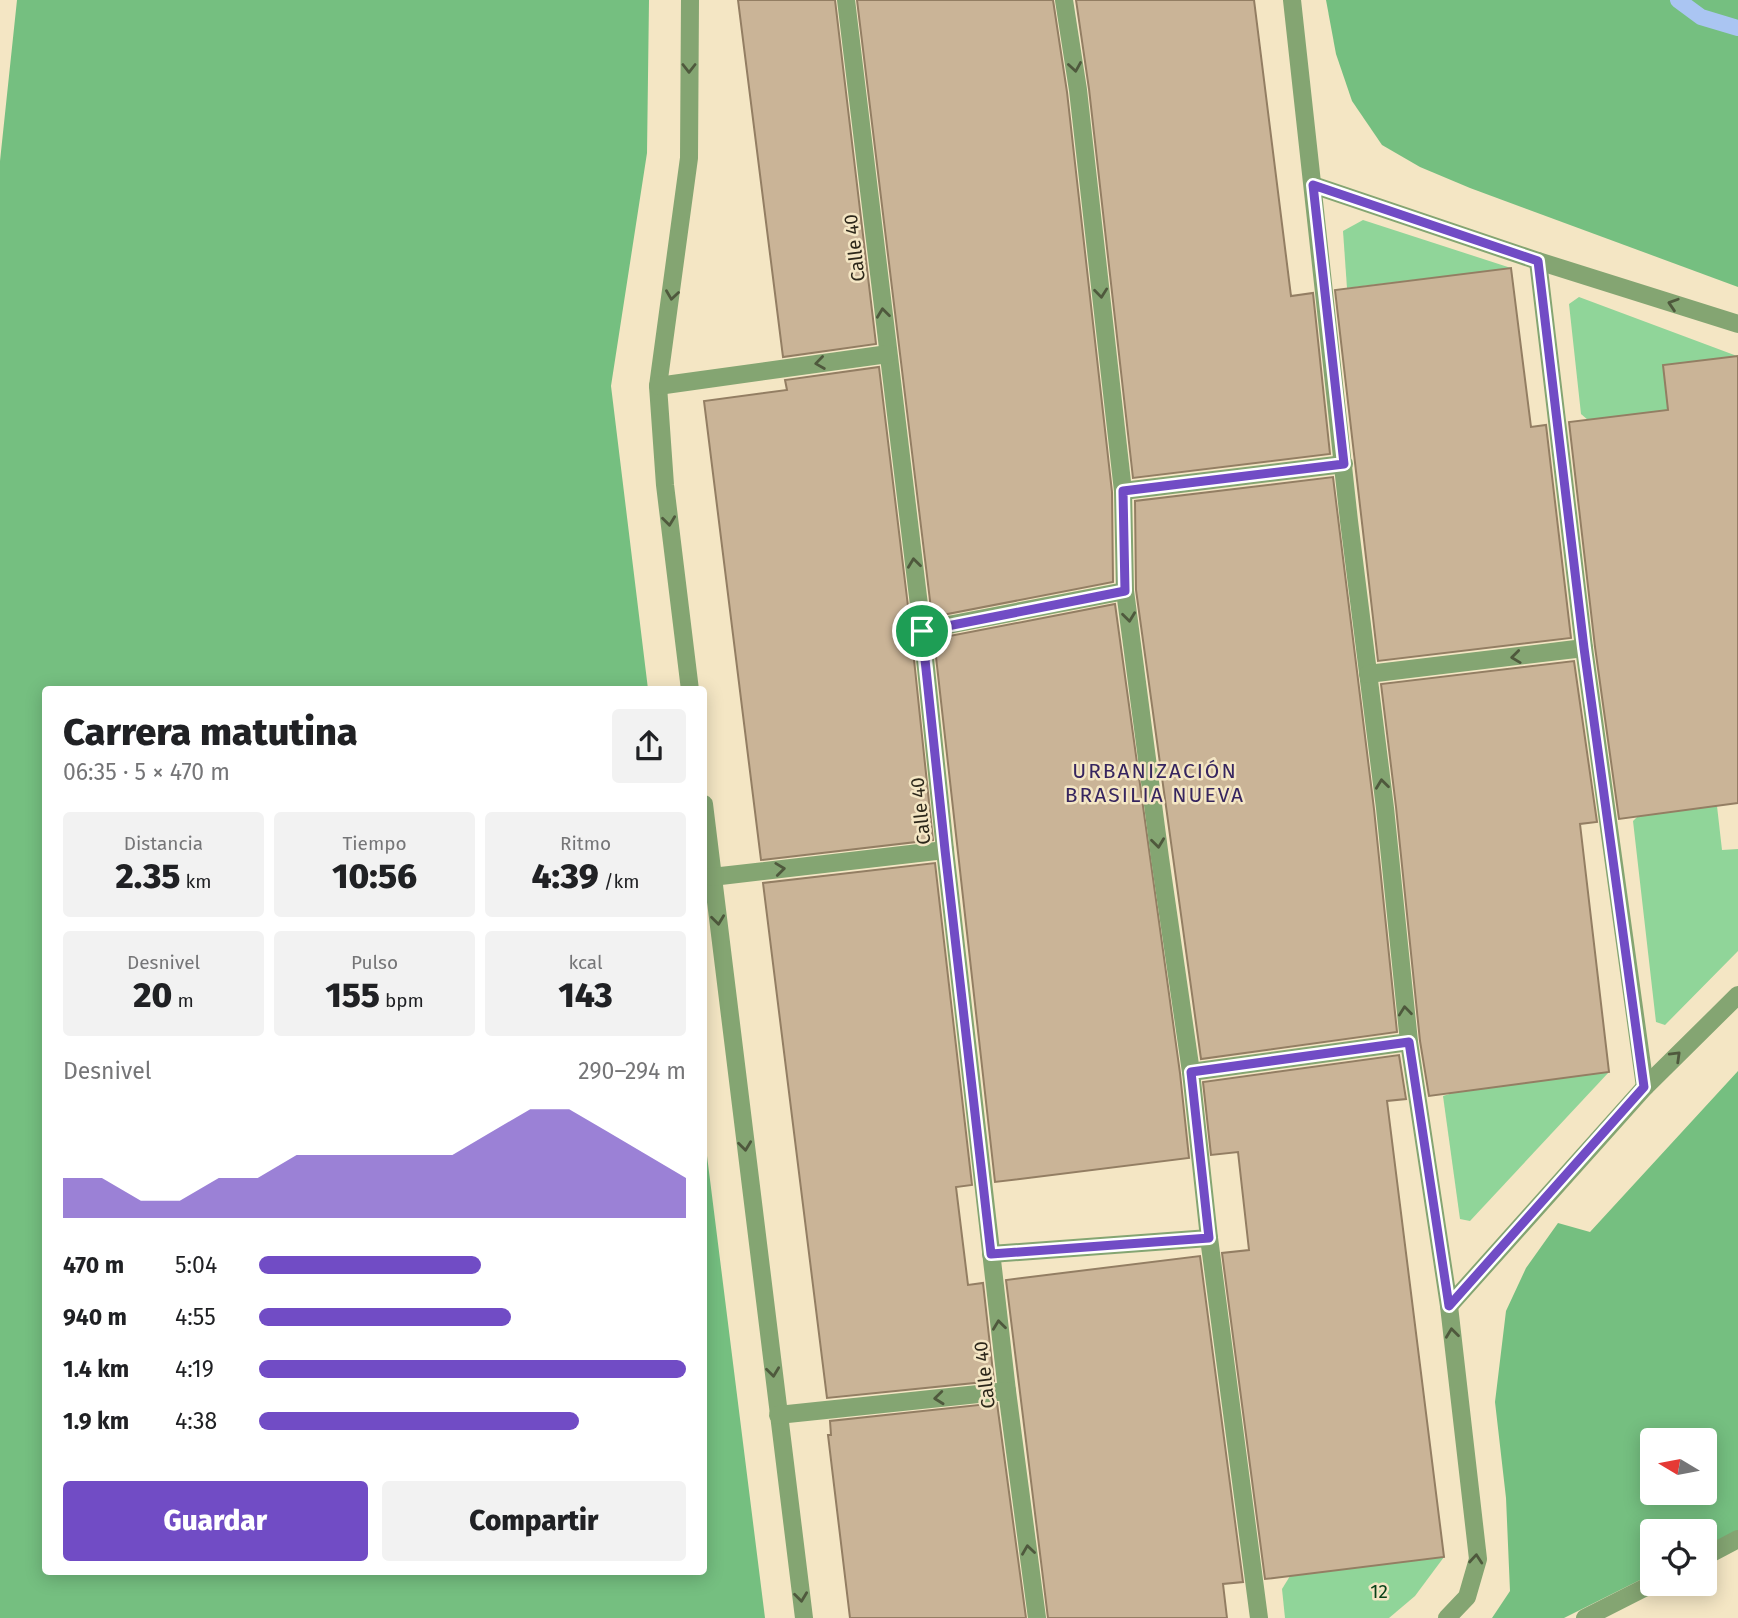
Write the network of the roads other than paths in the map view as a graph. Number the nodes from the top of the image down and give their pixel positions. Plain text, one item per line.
1 (690, 0) edge
2 (846, 0) edge
3 (1064, 0) edge
4 (1292, 0) edge
5 (1313, 185) junction
6 (1538, 261) junction
7 (1738, 324) edge
8 (888, 354) junction
9 (658, 386) junction
10 (1344, 464) junction
11 (1123, 491) junction
12 (1125, 591) junction
13 (922, 631) junction
14 (1584, 648) junction
15 (1368, 674) junction
16 (690, 686) edge
17 (707, 831) edge
18 (945, 850) junction
19 (712, 877) junction
20 (1738, 995) edge
21 (1409, 1042) junction
22 (1191, 1072) junction
23 (1644, 1087) junction
24 (1209, 1238) junction
25 (991, 1254) junction
26 (1449, 1306) junction
27 (1007, 1391) junction
28 (778, 1415) junction
29 (1738, 1539) edge
30 (1717, 1550) edge
31 (1640, 1590) edge
32 (804, 1618) edge
33 (1037, 1618) edge
34 (1259, 1618) edge
35 (1447, 1618) edge
36 (1585, 1618) edge

1 -> 9 street
8 -> 2 street, Calle 40
3 -> 11 street
4 - 5 street
5 - 6 street
5 - 10 street
7 -> 6 street
6 - 14 street
8 -> 9 street
13 -> 8 street, Calle 40
9 -> 16 street
10 - 11 street
10 - 15 street
11 - 12 street
12 - 13 street
12 -> 22 street
13 - 18 street, Calle 40
14 -> 15 street
14 - 23 street
21 -> 15 street
17 - 19 street
19 -> 18 street
18 - 25 street, Calle 40
19 -> 28 street
23 -> 20 street
21 - 22 street
21 - 26 street
22 - 24 street
23 - 26 street
24 - 25 street
24 - 34 street
27 -> 25 street, Calle 40
35 -> 26 street
27 -> 28 street
33 -> 27 street, Calle 40
28 -> 32 street
29 - 30 street
31 - 36 street

